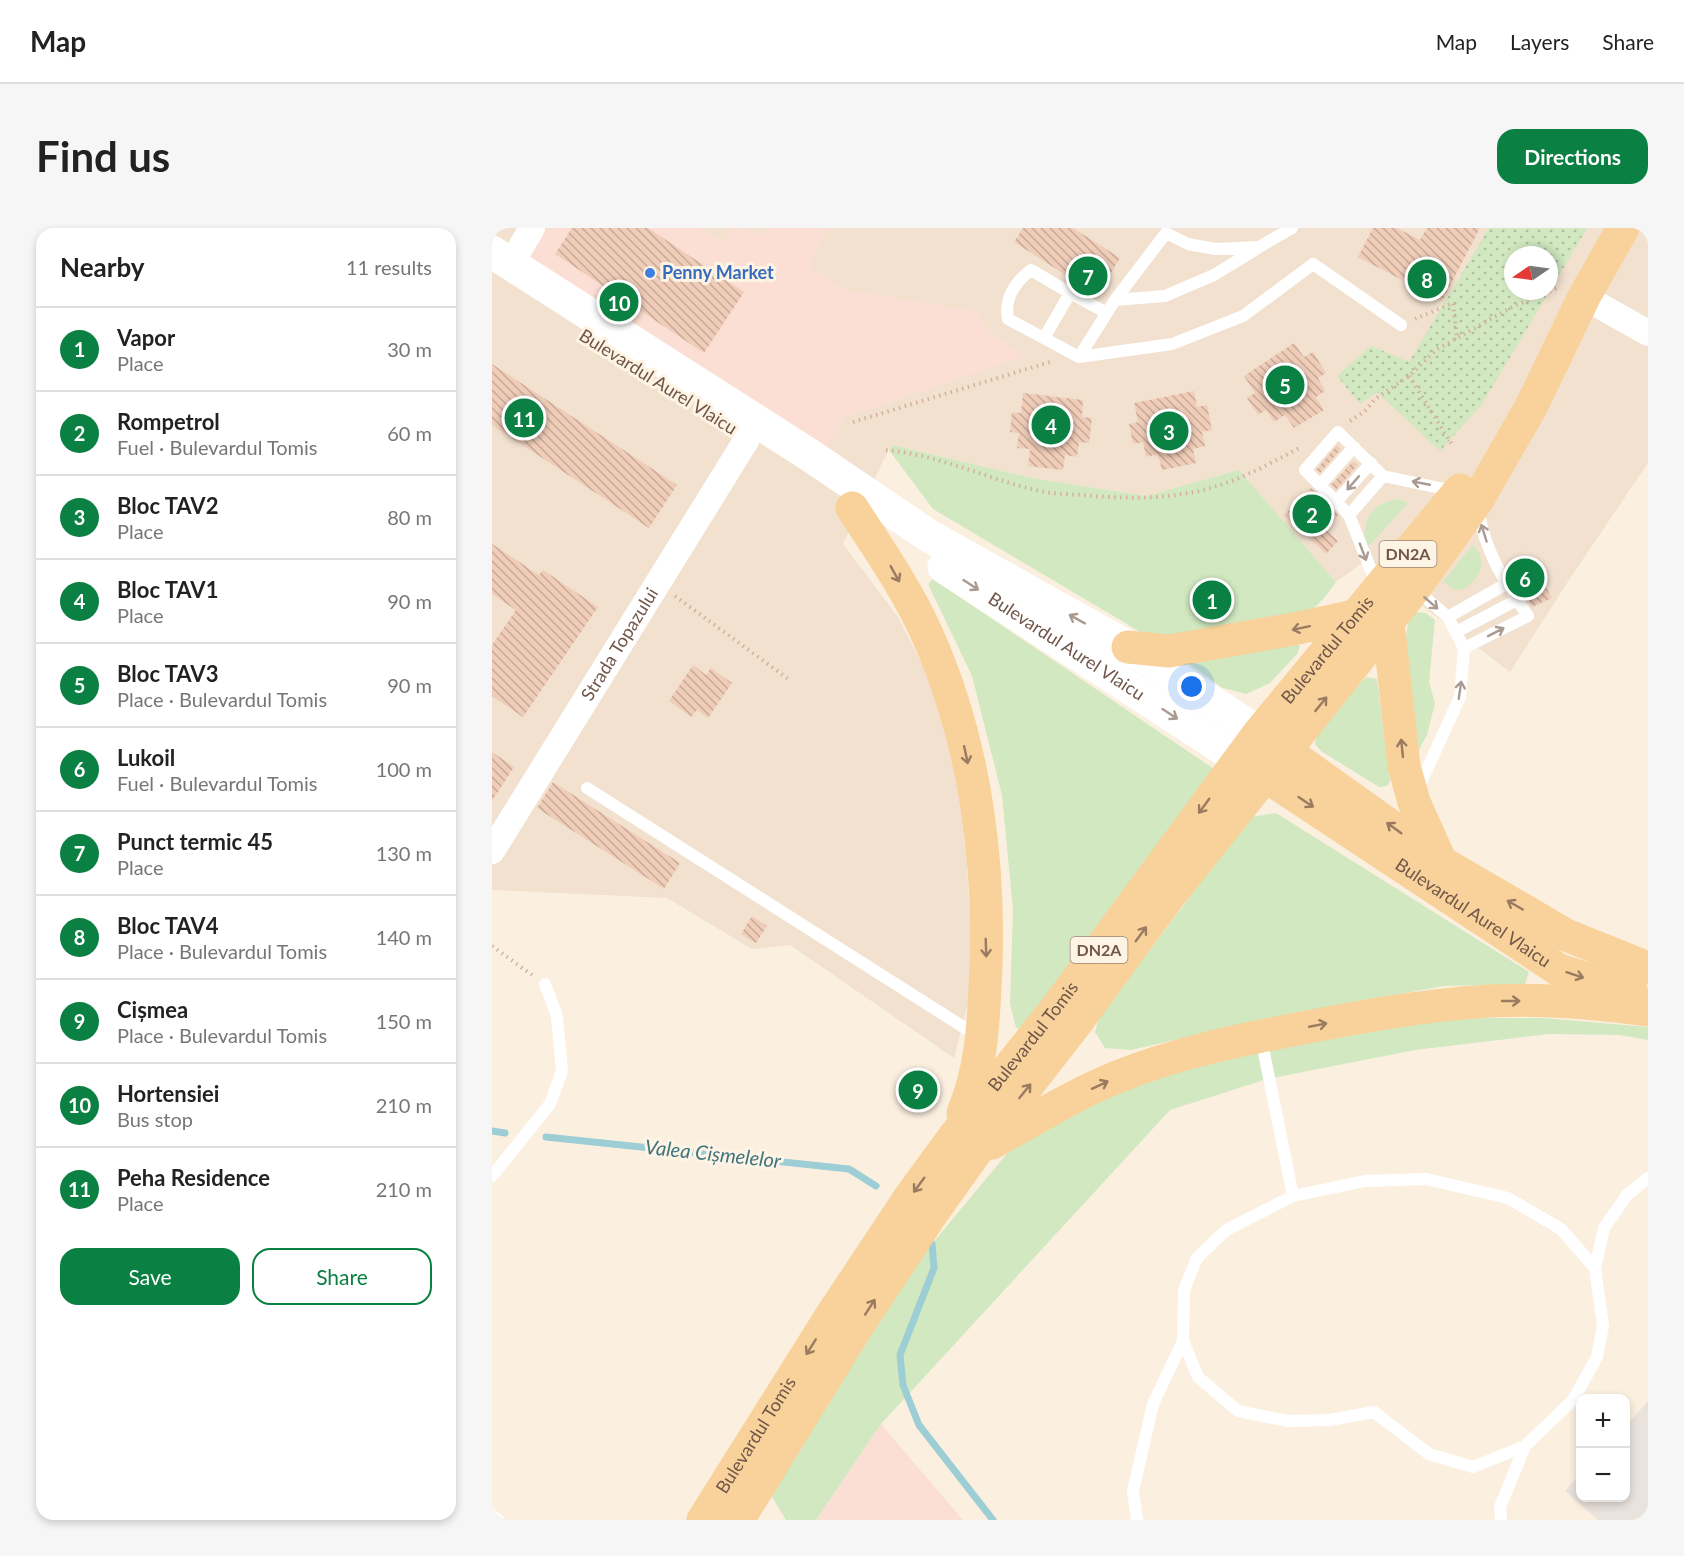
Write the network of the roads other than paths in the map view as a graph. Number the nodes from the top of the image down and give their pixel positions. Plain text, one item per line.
1 (532, 228) edge
2 (1292, 228) edge
3 (1623, 228) edge
4 (1163, 230) edge
5 (1259, 247) junction
6 (498, 264) edge
7 (1573, 290) junction
8 (1070, 293) junction
9 (1115, 300) junction
10 (1107, 313) junction
11 (1401, 325) road end
12 (1648, 333) edge
13 (1044, 339) junction
14 (1077, 356) junction
15 (747, 438) junction
16 (1354, 447) junction
17 (1371, 463) junction
18 (1383, 476) junction
19 (1320, 485) junction
20 (1467, 497) junction
21 (1336, 502) junction
22 (852, 507) junction
23 (1349, 515) junction
24 (1506, 584) junction
25 (1415, 588) junction
26 (1379, 589) junction
27 (1517, 600) junction
28 (1448, 617) junction
29 (1373, 619) junction
30 (1456, 632) junction
31 (1128, 647) junction
32 (1464, 648) junction
33 (1262, 754) junction
34 (587, 788) dead end
35 (1414, 802) junction
36 (492, 851) edge
37 (1441, 862) junction
38 (1648, 968) edge
39 (545, 984) road end
40 (1648, 997) edge
41 (1648, 1010) edge
42 (1261, 1036) junction
43 (982, 1039) junction
44 (964, 1145) junction
45 (492, 1176) edge
46 (1648, 1178) edge
47 (1293, 1196) junction
48 (1595, 1268) junction
49 (1182, 1341) junction
50 (1525, 1446) junction
51 (773, 1464) junction
52 (492, 1516) edge
53 (498, 1520) edge
54 (703, 1520) edge
55 (738, 1520) edge
56 (754, 1520) edge
57 (1137, 1520) edge
58 (1502, 1520) edge

1 - 6 street
2 - 5 lane
3 - 7 main road, Bulevardul Tomis / DN2A
4 - 5 lane
4 - 9 lane
5 - 9 lane
6 - 15 main road, Bulevardul Aurel Vlaicu
31 -> 6 main road, Bulevardul Aurel Vlaicu
7 - 12 street
7 - 20 main road, Bulevardul Tomis / DN2A
8 - 10 lane
8 - 13 lane
8 - 13 lane
9 - 10 lane
10 - 14 lane
11 - 14 lane
13 - 14 lane
15 - 22 main road, Bulevardul Aurel Vlaicu
15 - 36 street, Strada Topazului
16 - 17 lane
16 - 19 lane
16 - 19 lane
17 - 18 lane
17 -> 21 lane
20 -> 18 lane
18 - 23 lane
19 - 21 lane
24 -> 20 lane
20 - 25 main road, Bulevardul Tomis / DN2A
20 - 26 main road, Bulevardul Tomis / DN2A
21 - 23 lane
22 -> 33 main road, Bulevardul Aurel Vlaicu
22 -> 43 main road
23 -> 26 lane
24 - 27 lane
24 - 28 lane
25 -> 28 lane
25 - 29 main road, Bulevardul Tomis / DN2A
26 - 29 main road, Bulevardul Tomis / DN2A
27 - 30 lane
32 -> 27 lane
28 - 30 lane
29 -> 31 main road
29 - 33 main road, Bulevardul Tomis / DN2A
35 -> 29 main road
30 - 32 lane
31 - 33 main road, Bulevardul Aurel Vlaicu
35 -> 32 lane
37 -> 33 main road, Bulevardul Aurel Vlaicu
33 -> 40 main road, Bulevardul Aurel Vlaicu
33 - 44 main road, Bulevardul Tomis / DN2A
34 - 43 lane
35 - 37 main road
38 -> 37 main road, Bulevardul Aurel Vlaicu
39 - 45 lane
42 -> 41 main road
44 -> 42 main road
42 - 47 lane
43 - 44 main road
51 -> 44 main road, Bulevardul Tomis / DN2A
44 -> 54 main road, Bulevardul Tomis / DN2A
46 - 48 lane
47 - 48 lane
47 - 49 lane
48 - 50 lane
49 - 50 lane
49 - 57 lane
50 - 58 lane
51 - 55 main road, Bulevardul Tomis / DN2A
51 - 56 street
52 - 53 lane

